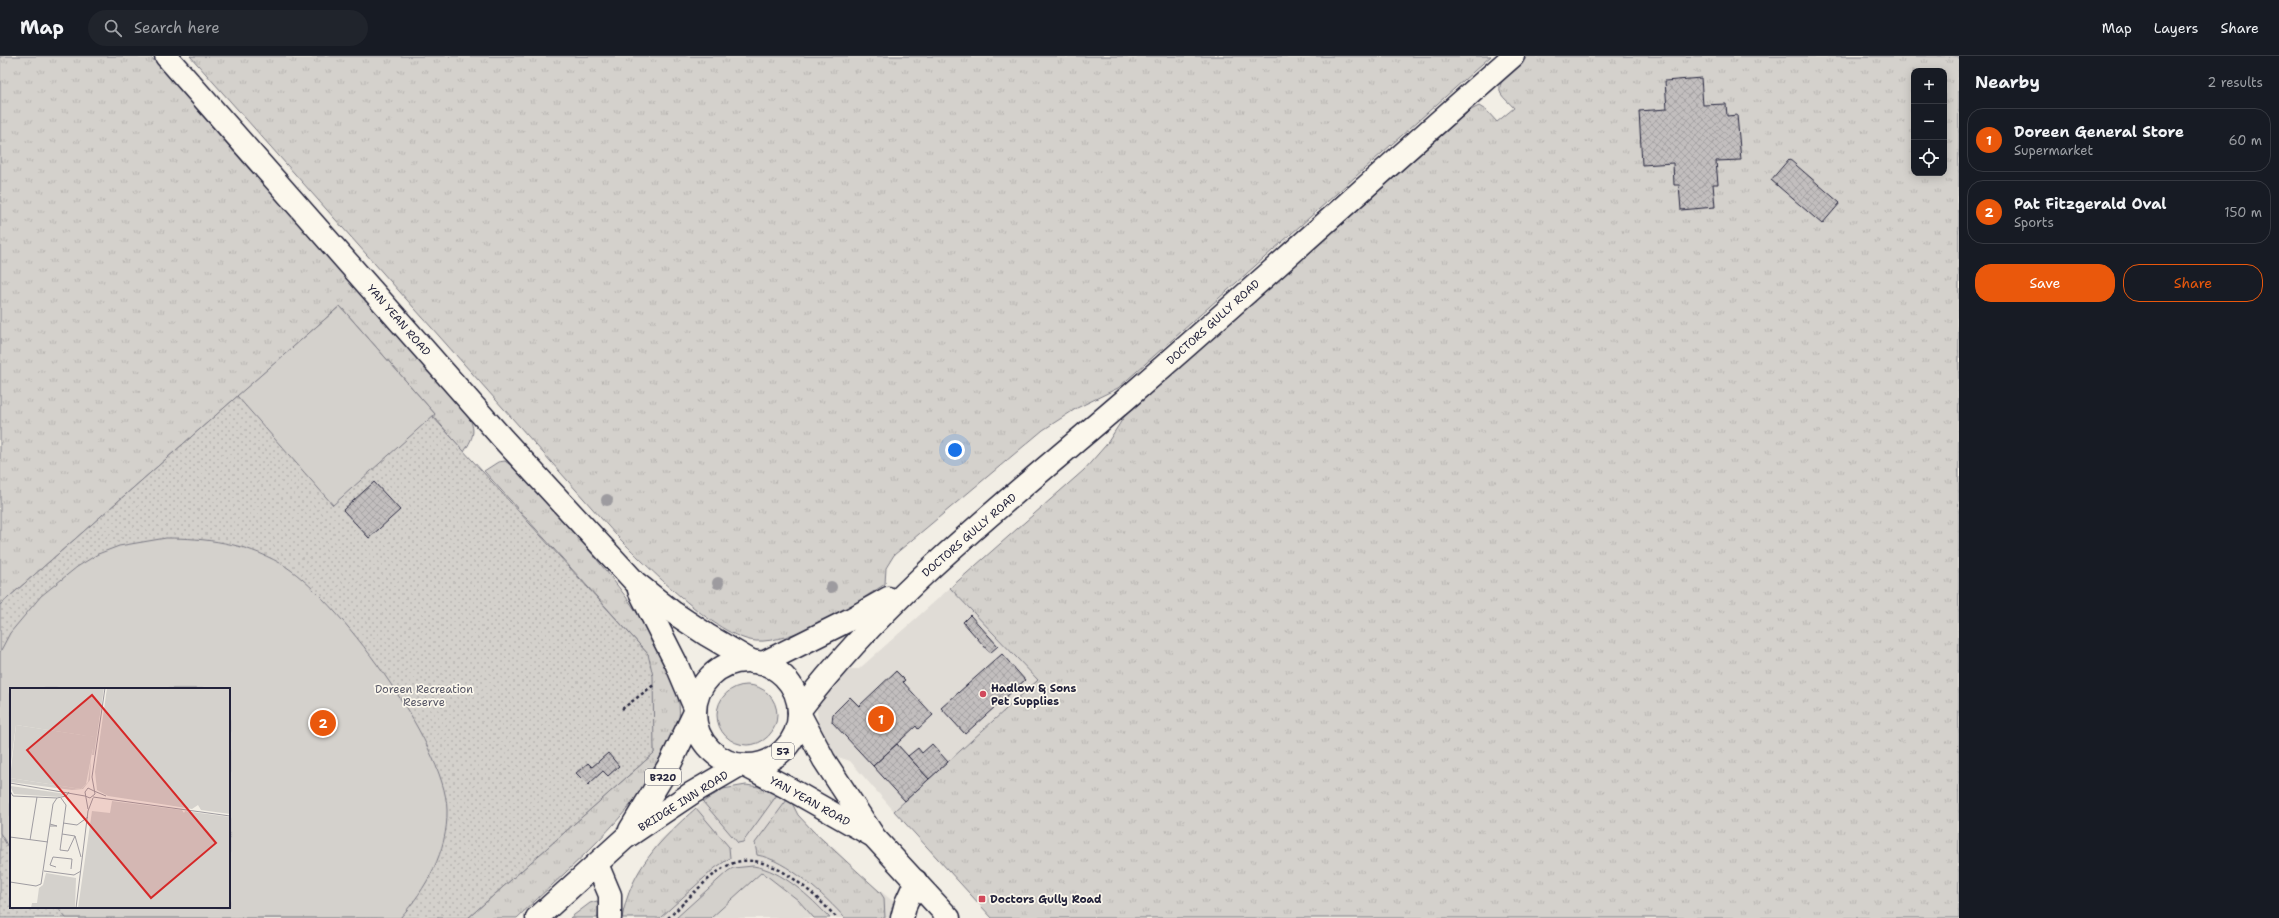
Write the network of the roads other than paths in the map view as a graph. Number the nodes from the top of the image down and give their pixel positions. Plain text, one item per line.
1 (166, 56) edge
2 (1514, 56) edge
3 (635, 582) junction
4 (910, 586) junction
5 (757, 663) junction
6 (695, 710) junction
7 (799, 712) junction
8 (742, 765) junction
9 (625, 838) junction
10 (875, 838) junction
11 (597, 864) junction
12 (916, 881) junction
13 (537, 918) edge
14 (610, 918) edge
15 (902, 918) edge
16 (949, 918) edge

1 - 3 main road, YAN YEAN ROAD
2 - 4 main road, DOCTORS GULLY ROAD
3 - 5 main road, YAN YEAN ROAD
3 - 6 main road, YAN YEAN ROAD
4 - 5 main road, DOCTORS GULLY ROAD
4 - 7 main road, DOCTORS GULLY ROAD
5 - 6 main road
5 - 7 main road
6 - 8 main road
6 - 9 main road, BRIDGE INN ROAD / B720
7 - 8 main road, 57
7 - 10 main road, YAN YEAN ROAD
8 - 9 main road, BRIDGE INN ROAD / B720
8 - 10 main road, YAN YEAN ROAD
9 - 11 main road, BRIDGE INN ROAD / B720
10 - 12 main road, YAN YEAN ROAD
11 - 13 main road, BRIDGE INN ROAD / B720
11 - 14 main road
12 - 15 main road
12 - 16 main road, YAN YEAN ROAD

